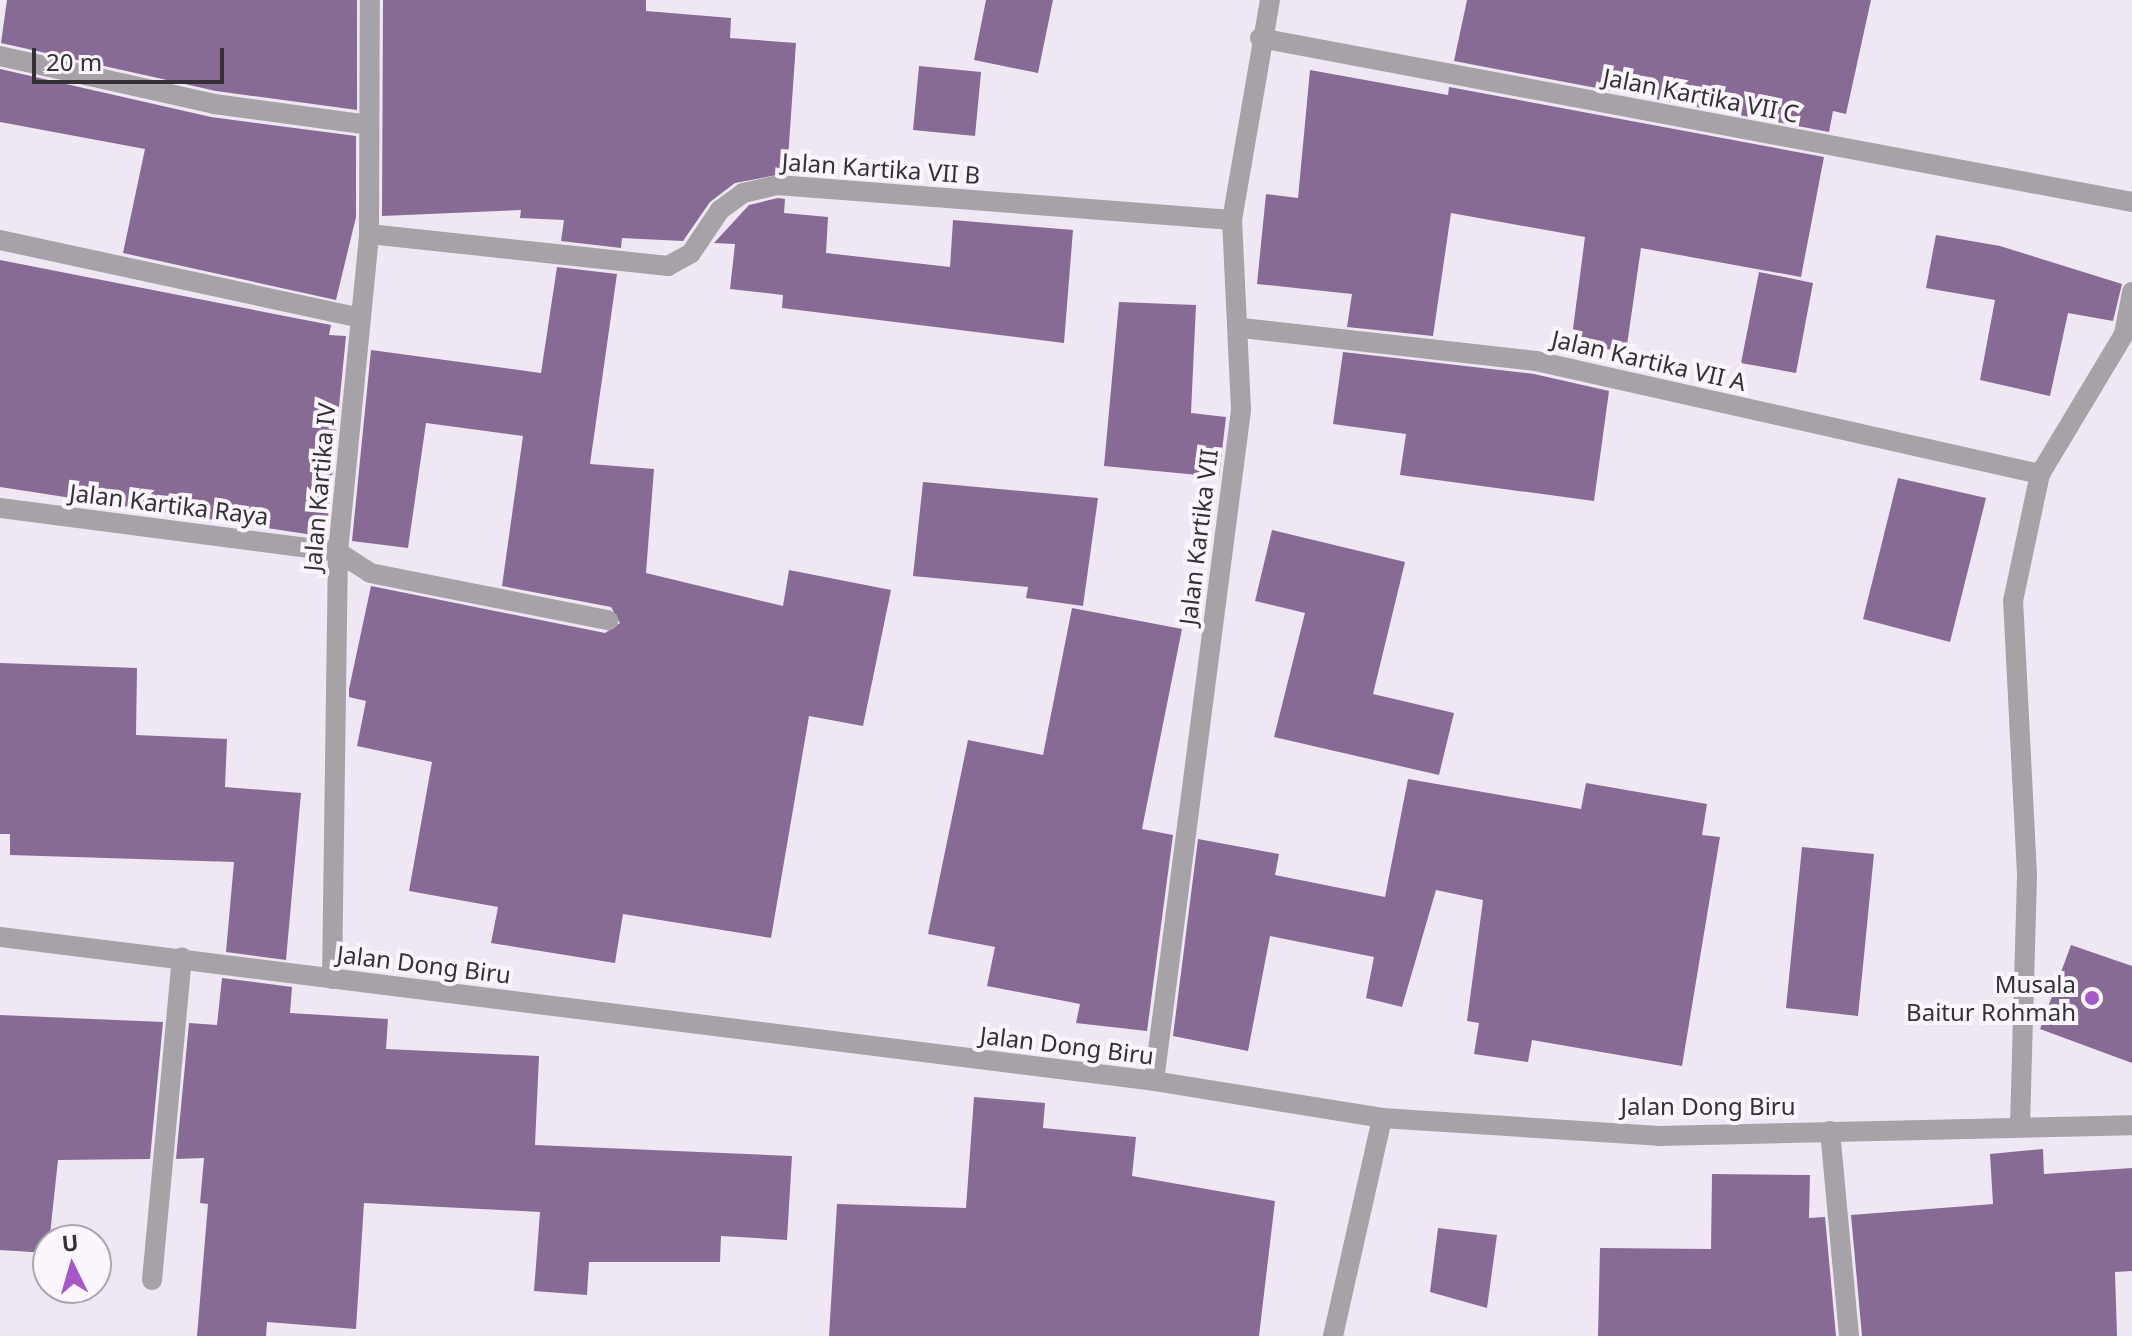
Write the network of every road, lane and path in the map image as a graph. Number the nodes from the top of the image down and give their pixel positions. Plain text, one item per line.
1 (370, 0) edge
2 (1270, 0) edge
3 (1260, 38) junction
4 (0, 56) edge
5 (369, 125) junction
6 (2132, 202) edge
7 (1232, 220) junction
8 (369, 234) junction
9 (0, 240) edge
10 (2132, 292) edge
11 (360, 318) junction
12 (1242, 328) junction
13 (2040, 474) junction
14 (0, 508) edge
15 (338, 552) junction
16 (608, 620) dead end
17 (0, 937) edge
18 (182, 957) junction
19 (332, 979) junction
20 (1154, 1081) junction
21 (1382, 1118) junction
22 (2132, 1125) edge
23 (2020, 1126) junction
24 (1830, 1131) junction
25 (152, 1280) dead end
26 (1333, 1336) edge
27 (1849, 1336) edge

1 - 5 street, Jalan Kartika IV
2 - 3 street, Jalan Kartika VII
3 - 6 street, Jalan Kartika VII C
3 - 7 street, Jalan Kartika VII
4 - 5 street
5 - 8 street, Jalan Kartika IV
7 - 8 street, Jalan Kartika VII B
7 - 12 street, Jalan Kartika VII
8 - 11 street, Jalan Kartika IV
9 - 11 street
10 - 13 street
11 - 15 street, Jalan Kartika IV
12 - 13 street, Jalan Kartika VII A
12 - 20 street, Jalan Kartika VII
13 - 23 street
14 - 15 street, Jalan Kartika Raya
15 - 16 street, Jalan Kartika Raya
15 - 19 street, Jalan Kartika IV
17 - 18 street, Jalan Dong Biru
18 - 19 street, Jalan Dong Biru
18 - 25 street
19 - 20 street, Jalan Dong Biru
20 - 21 street, Jalan Dong Biru
21 - 24 street, Jalan Dong Biru
21 - 26 street
22 - 23 street, Jalan Dong Biru
23 - 24 street, Jalan Dong Biru
24 - 27 street

